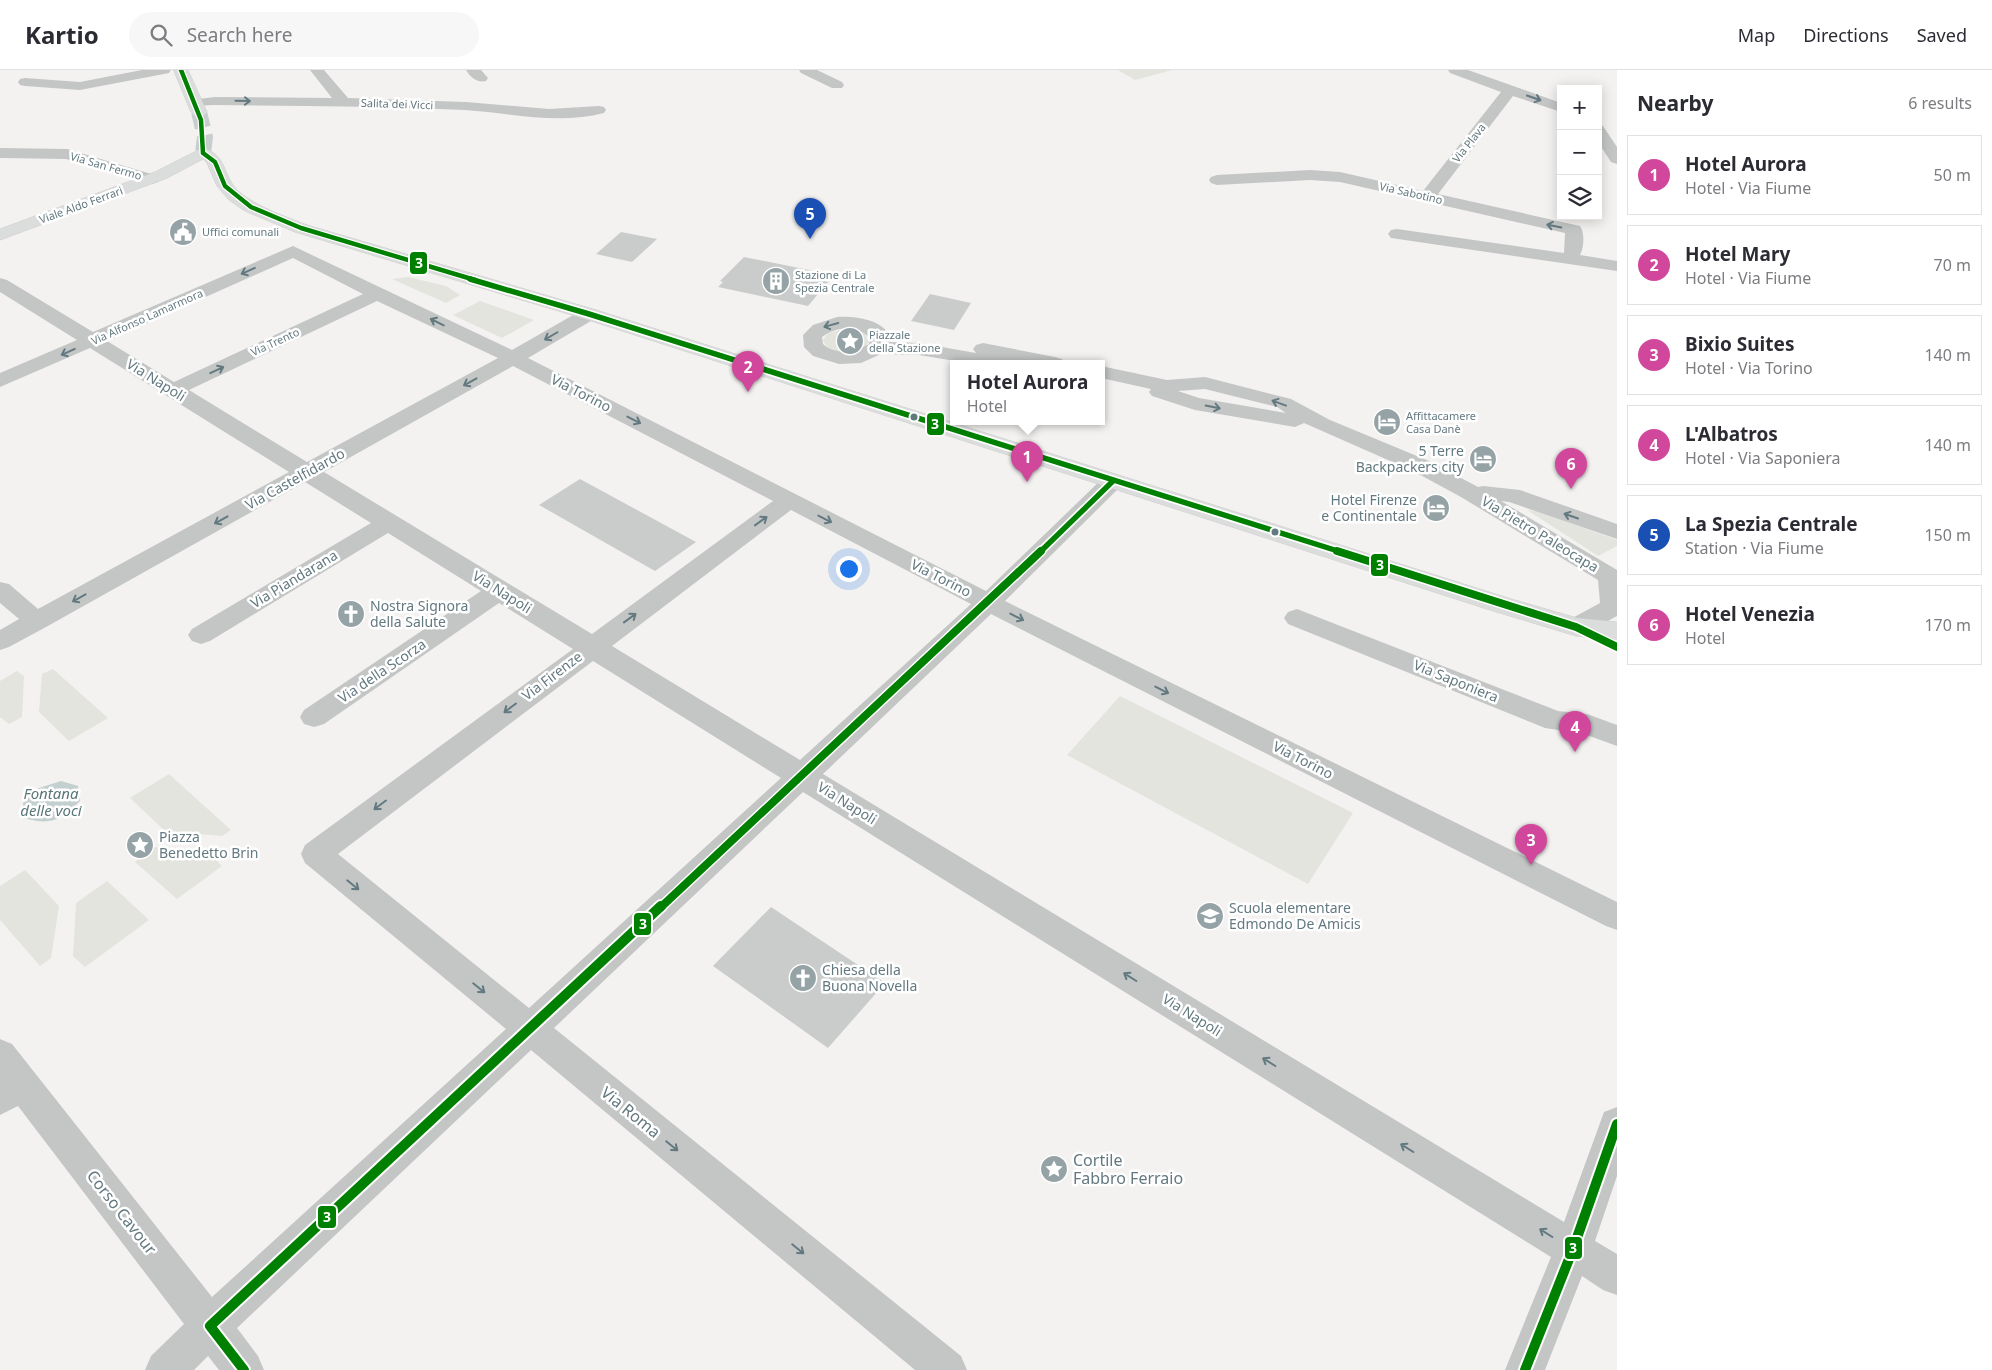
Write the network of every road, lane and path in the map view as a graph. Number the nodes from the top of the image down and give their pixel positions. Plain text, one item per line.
1 (164, 70) edge
2 (181, 70) edge
3 (317, 70) edge
4 (806, 70) edge
5 (1456, 70) edge
6 (25, 82) dead end
7 (837, 86) dead end
8 (1510, 90) junction
9 (343, 102) junction
10 (1557, 107) edge
11 (599, 110) dead end
12 (1599, 130) edge
13 (0, 153) edge
14 (58, 154) junction
15 (1617, 159) edge
16 (16, 168) dead end
17 (157, 177) junction
18 (1217, 180) dead end
19 (223, 184) junction
20 (1427, 197) junction
21 (1397, 234) dead end
22 (0, 235) edge
23 (293, 252) joint
24 (1569, 258) junction
25 (1617, 266) edge
26 (0, 284) edge
27 (377, 294) junction
28 (589, 314) junction
29 (868, 327) junction
30 (92, 341) junction
31 (877, 348) junction
32 (513, 358) junction
33 (983, 360) edge
34 (1039, 360) edge
35 (1105, 373) edge
36 (0, 381) edge
37 (1105, 381) edge
38 (173, 390) junction
39 (1182, 391) junction
40 (306, 472) junction
41 (1113, 481) junction
42 (1469, 492) junction
43 (790, 500) junction
44 (388, 523) junction
45 (1617, 532) edge
46 (1614, 579) edge
47 (0, 590) edge
48 (499, 591) junction
49 (988, 602) junction
50 (1297, 618) dead end
51 (37, 621) junction
52 (1576, 627) junction
53 (1617, 631) edge
54 (201, 635) dead end
55 (0, 642) edge
56 (591, 647) junction
57 (1617, 647) edge
58 (314, 717) dead end
59 (1617, 736) edge
60 (803, 776) junction
61 (316, 854) joint
62 (1617, 917) edge
63 (529, 1029) junction
64 (7, 1078) edge
65 (1617, 1124) edge
66 (1572, 1249) junction
67 (1617, 1276) edge
68 (210, 1326) junction
69 (165, 1370) edge
70 (244, 1370) edge
71 (947, 1370) edge
72 (1525, 1370) edge

1 - 6 street
2 -> 9 street, Salita dei Vicci
3 - 9 street
4 - 7 street
5 - 8 street
8 -> 10 street
8 - 20 street, Via Plava
9 - 11 street, Salita dei Vicci
12 - 15 street
13 - 14 street, Via San Fermo
14 - 16 street
14 - 17 street, Via San Fermo
17 - 19 street, Viale Aldo Ferrari
17 - 19 street, Viale Aldo Ferrari
17 - 22 street, Viale Aldo Ferrari
18 - 20 street, Via Sabotino
19 - 28 street
24 -> 20 street, Via Sabotino
21 - 24 street
23 - 27 street, Via Torino
23 -> 30 street, Via Alfonso Lamarmora
24 - 25 street
26 - 30 street, Via Napoli
32 -> 27 street, Via Torino
38 -> 27 street, Via Trento
28 -> 32 street, Via Castelfidardo
28 - 41 street
29 - 31 street
29 -> 31 street
29 - 34 street
30 -> 36 street, Via Alfonso Lamarmora
30 - 38 street, Via Napoli
31 - 33 street
32 -> 40 street, Via Castelfidardo
32 -> 43 street, Via Torino
35 - 39 street
37 - 39 street
38 - 40 street, Via Napoli
39 - 42 street, Via Pietro Paleocapa
40 - 44 street, Via Napoli
40 -> 51 street, Via Castelfidardo
41 - 49 street
41 - 52 street
45 -> 42 street, Via Pietro Paleocapa
42 - 46 street, Via Pietro Paleocapa
43 -> 49 street, Via Torino
56 -> 43 street, Via Firenze
44 - 48 street, Via Napoli
44 - 54 street, Via Piandarana
46 - 52 street, Via Pietro Paleocapa
47 - 51 street
48 - 56 street, Via Napoli
48 - 58 street, Via della Scorza
49 - 60 street
49 -> 62 street, Via Torino
50 - 59 street, Via Saponiera
51 - 55 street, Via Castelfidardo
52 - 53 street
52 - 57 street
56 - 60 street, Via Napoli
56 -> 61 street, Via Firenze
60 - 63 street
66 -> 60 street, Via Napoli
61 -> 63 street, Via Roma
63 - 68 street
63 -> 71 street, Via Roma
64 - 68 street, Corso Cavour
65 - 66 street
66 - 67 street, Via Napoli
66 - 72 street
68 - 69 street
68 - 70 street, Corso Cavour

